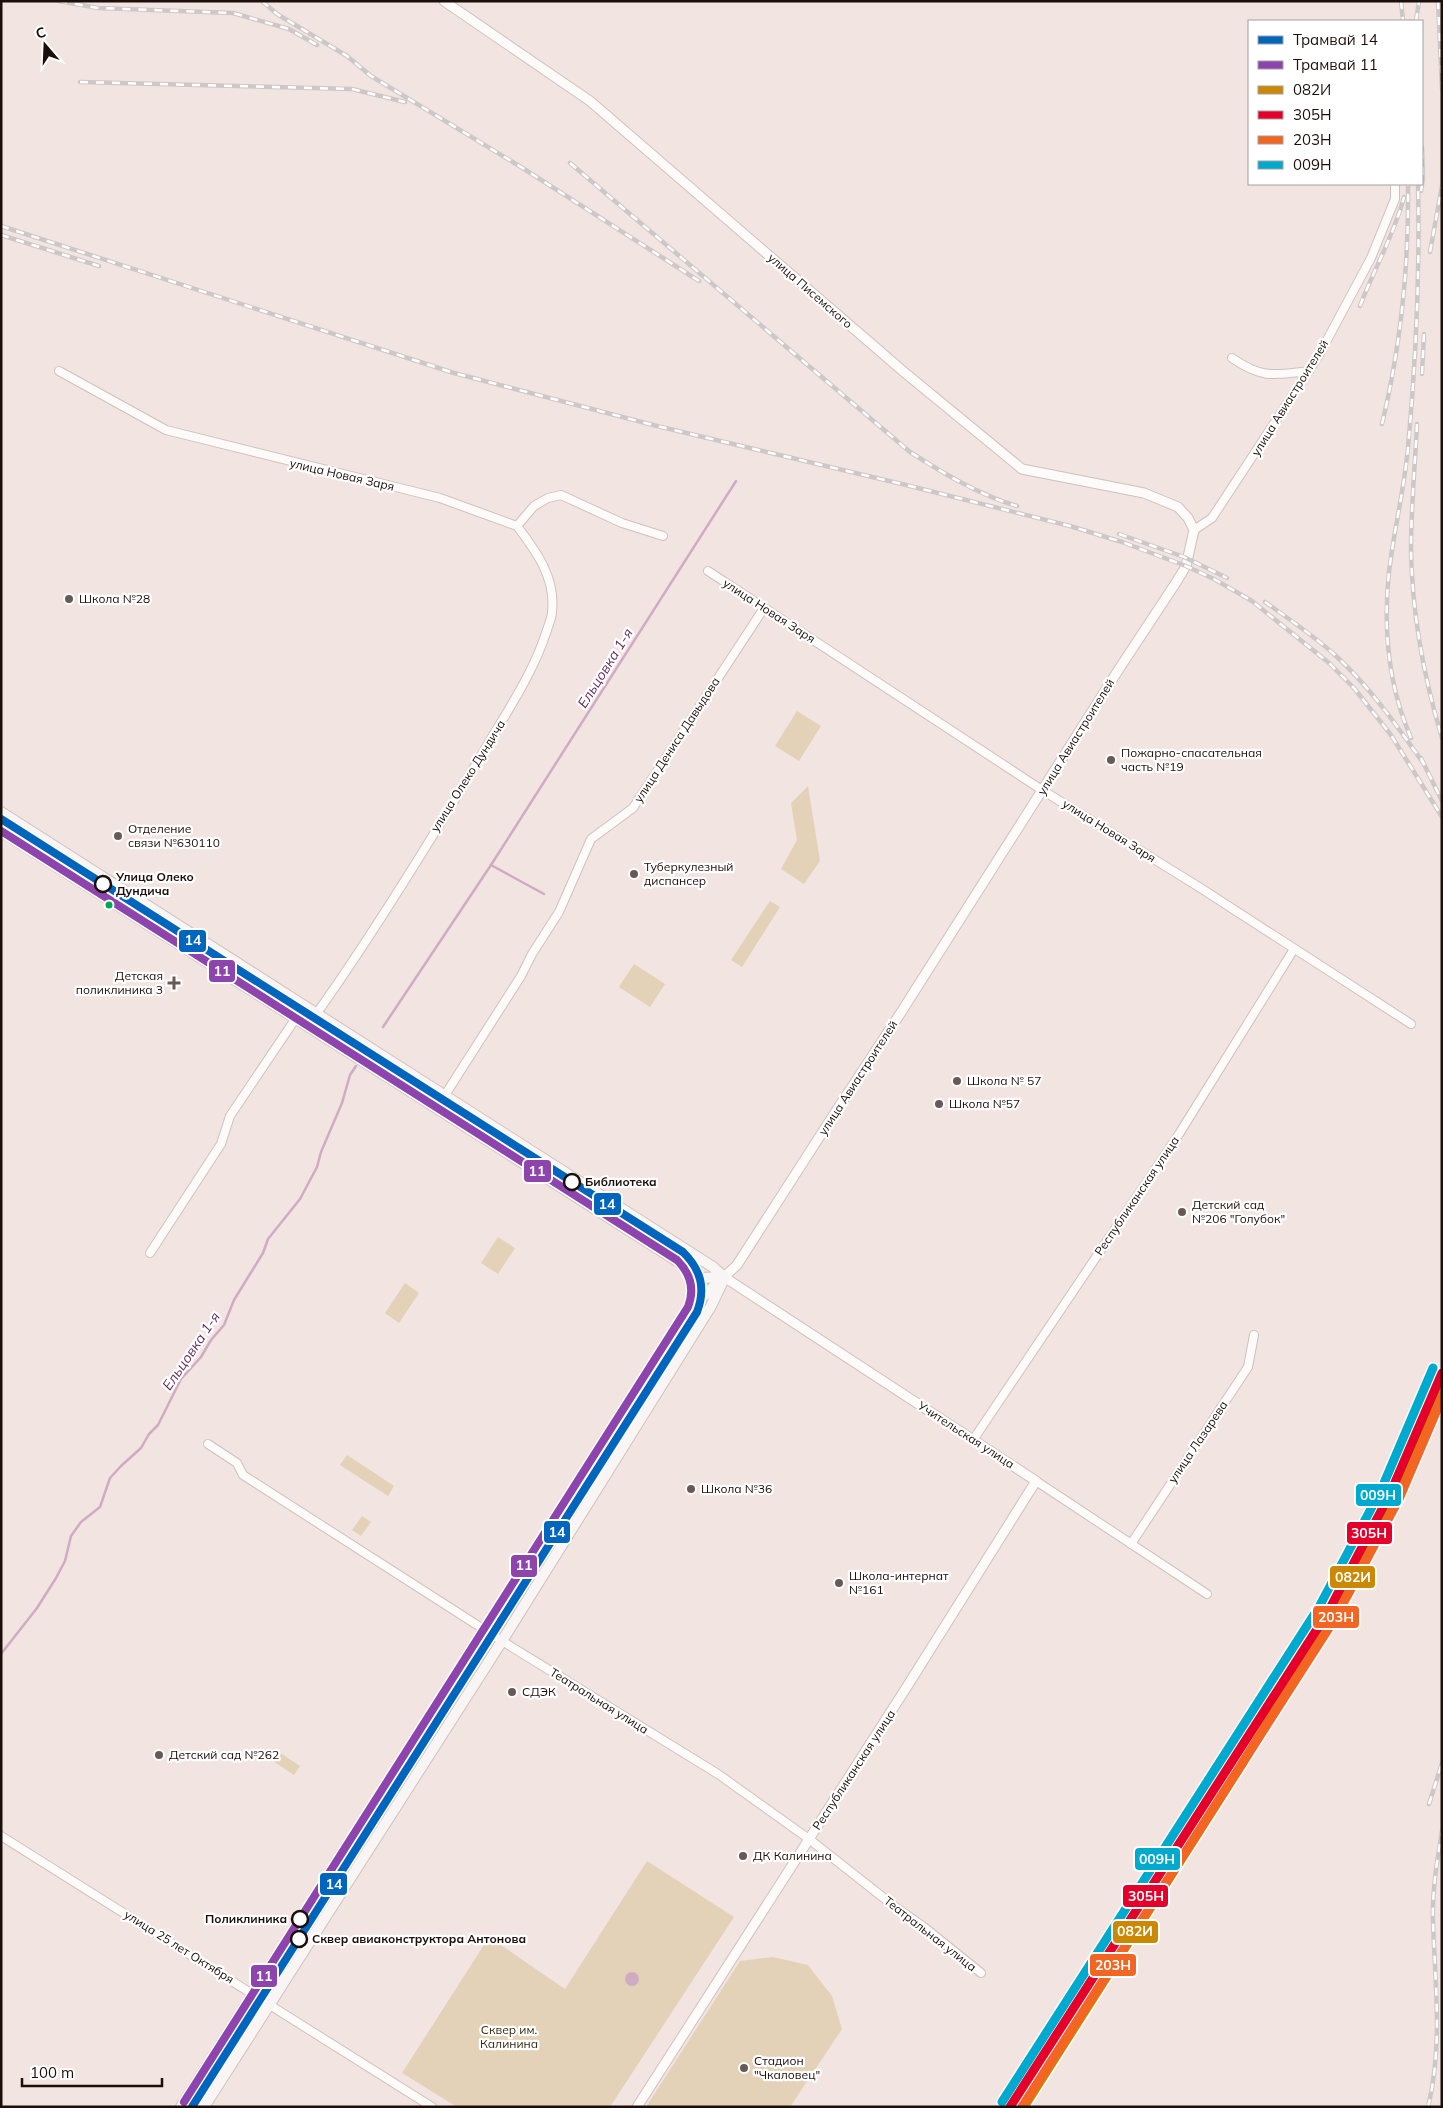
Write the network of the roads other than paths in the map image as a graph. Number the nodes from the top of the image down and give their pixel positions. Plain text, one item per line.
1 (444, 1) edge
2 (1395, 185) edge
3 (1232, 358) dead end
4 (1309, 370) junction
5 (60, 371) dead end
6 (517, 526) junction
7 (1194, 530) junction
8 (663, 536) dead end
9 (708, 571) dead end
10 (764, 608) junction
11 (1042, 790) junction
12 (1, 812) edge
13 (1, 831) edge
14 (1294, 949) junction
15 (304, 1006) junction
16 (317, 1013) junction
17 (296, 1018) junction
18 (1411, 1024) dead end
19 (445, 1095) junction
20 (150, 1253) dead end
21 (692, 1274) junction
22 (724, 1277) junction
23 (690, 1309) junction
24 (1254, 1335) dead end
25 (973, 1440) junction
26 (208, 1444) dead end
27 (1036, 1481) junction
28 (1131, 1544) junction
29 (1207, 1594) dead end
30 (484, 1629) junction
31 (502, 1641) junction
32 (1, 1836) edge
33 (809, 1839) junction
34 (981, 1973) dead end
35 (253, 1994) junction
36 (270, 2004) junction
37 (181, 2107) edge
38 (204, 2107) edge
39 (432, 2107) edge
40 (636, 2107) edge

1 - 7 street, улица Писемского
2 - 4 street, улица Авиастроителей
3 - 4 street
4 - 7 street, улица Авиастроителей
5 - 6 street, улица Новая Заря
6 - 8 street
6 - 16 street, улица Олеко Дундича
7 - 11 street, улица Авиастроителей
9 - 10 street, улица Новая Заря
10 - 11 street, улица Новая Заря
10 - 19 street, улица Дениса Давыдова
11 - 14 street, улица Новая Заря
11 - 22 street, улица Авиастроителей
12 - 15 main road, Учительская улица
13 - 17 main road
14 - 18 street, улица Новая Заря
14 - 25 street, Республиканская улица
15 - 16 main road, Учительская улица
15 - 17 street
16 - 19 main road, Учительская улица
17 - 20 street
17 - 21 main road
19 - 22 main road, Учительская улица
21 - 22 main road
21 - 23 main road
22 - 23 main road, улица Авиастроителей
22 - 25 street, Учительская улица
22 - 31 main road, улица Авиастроителей
23 - 30 main road, улица Авиастроителей
24 - 28 street, улица Лазарева
25 - 27 street, Учительская улица
26 - 30 street, Театральная улица
27 - 28 street, Учительская улица
27 - 33 street, Республиканская улица
28 - 29 street, Учительская улица
30 - 31 street, Театральная улица
30 - 35 main road, улица Авиастроителей
31 - 33 street, Театральная улица
31 - 36 main road, улица Авиастроителей
32 - 35 street, улица 25 лет Октября
33 - 34 street, Театральная улица
33 - 40 street, Республиканская улица
35 - 36 street, улица 25 лет Октября
35 - 37 main road, улица Авиастроителей
36 - 38 main road, улица Авиастроителей
36 - 39 street, улица 25 лет Октября

